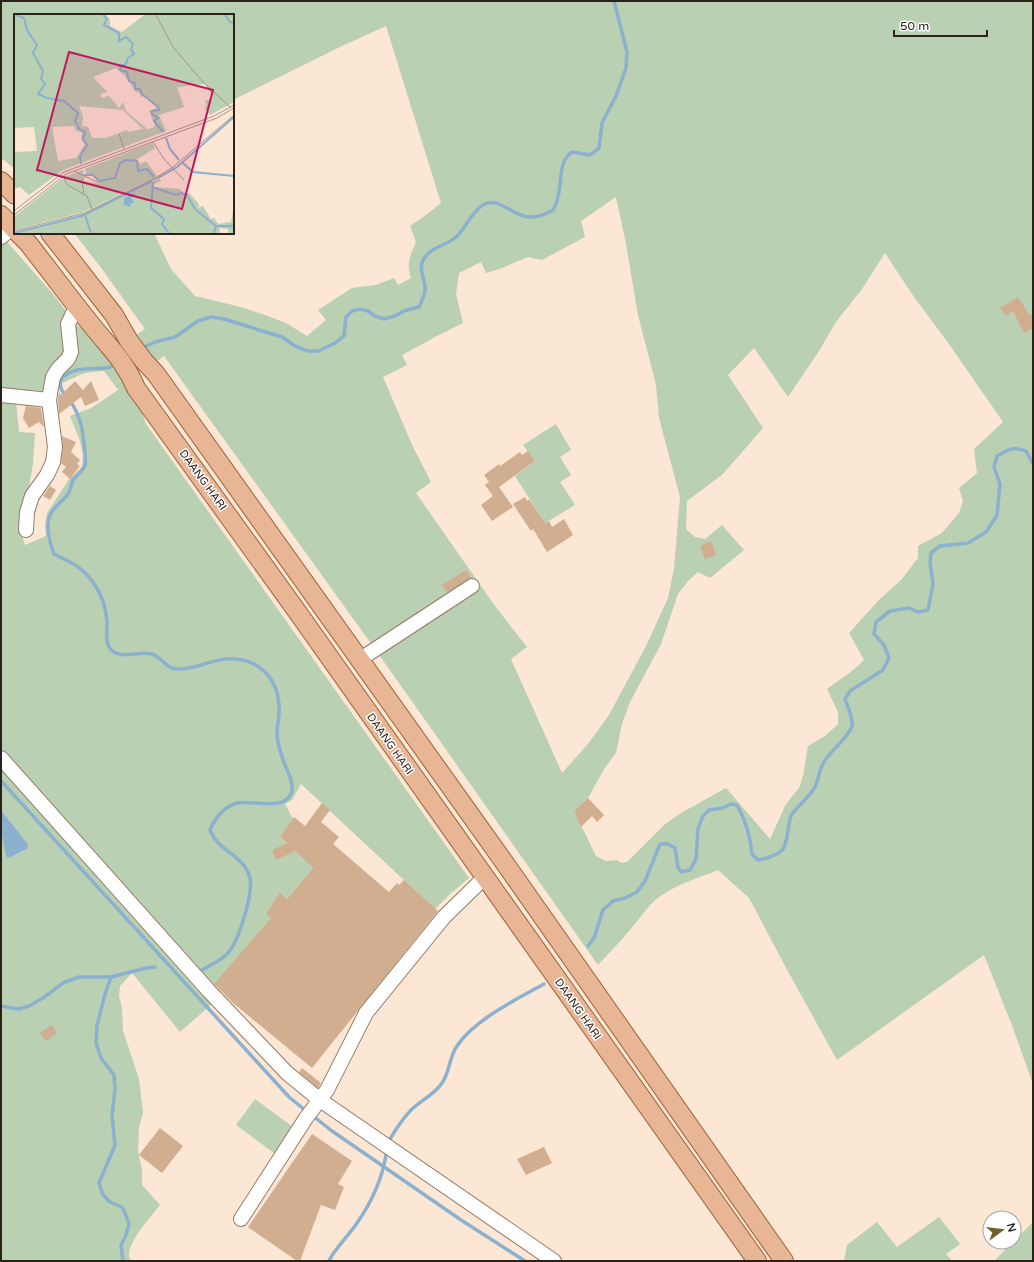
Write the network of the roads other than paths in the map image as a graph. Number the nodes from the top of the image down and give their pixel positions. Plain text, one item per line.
1 (1, 181) edge
2 (14, 194) edge
3 (17, 234) edge
4 (51, 234) edge
5 (77, 306) junction
6 (1, 395) edge
7 (49, 400) junction
8 (26, 530) dead end
9 (472, 586) dead end
10 (359, 660) junction
11 (370, 676) junction
12 (352, 690) junction
13 (1, 758) edge
14 (485, 877) junction
15 (313, 1109) junction
16 (241, 1219) dead end
17 (554, 1261) edge
18 (757, 1261) edge
19 (784, 1261) edge

1 - 2 main road
3 - 5 main road, DAANG HARI
4 - 10 main road, DAANG HARI
5 - 7 street
5 - 12 main road, DAANG HARI
6 - 7 street
7 - 8 street
9 - 10 street
10 - 11 main road, DAANG HARI
11 - 12 main road
11 - 19 main road, DAANG HARI
12 - 14 main road, DAANG HARI
13 - 15 street
14 - 15 street
14 - 18 main road, DAANG HARI
15 - 16 street
15 - 17 street

